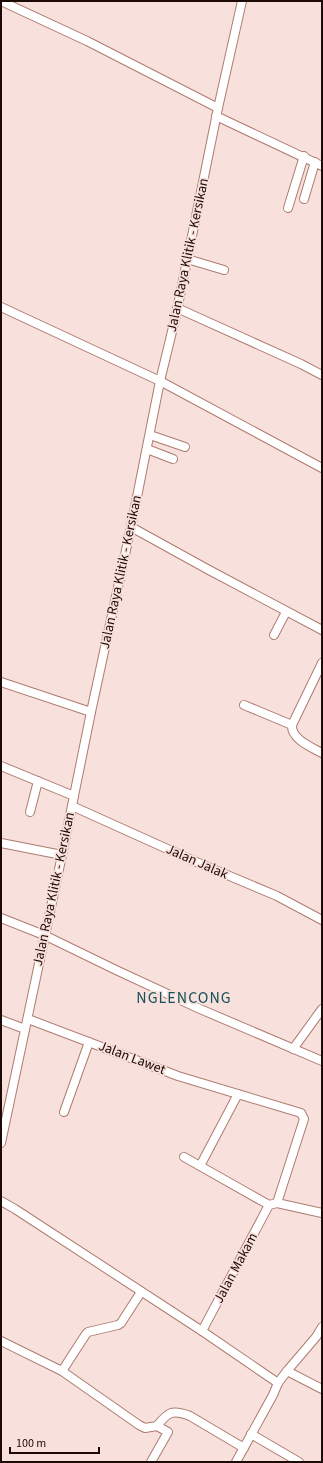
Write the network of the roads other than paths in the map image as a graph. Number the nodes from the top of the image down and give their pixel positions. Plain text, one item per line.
1 (1, 1) edge
2 (242, 1) edge
3 (217, 112) junction
4 (304, 156) junction
5 (318, 164) edge
6 (304, 199) dead end
7 (288, 208) dead end
8 (187, 260) junction
9 (224, 270) dead end
10 (1, 307) edge
11 (177, 308) junction
12 (322, 375) edge
13 (160, 381) junction
14 (150, 435) junction
15 (185, 447) dead end
16 (147, 449) junction
17 (173, 459) dead end
18 (322, 468) edge
19 (131, 527) junction
20 (286, 612) junction
21 (322, 630) edge
22 (274, 635) dead end
23 (322, 662) edge
24 (1, 682) edge
25 (244, 705) dead end
26 (91, 712) junction
27 (292, 725) junction
28 (322, 753) edge
29 (1, 766) edge
30 (38, 781) junction
31 (74, 796) junction
32 (72, 806) junction
33 (30, 812) dead end
34 (1, 843) edge
35 (62, 855) junction
36 (1, 918) edge
37 (322, 920) edge
38 (44, 934) junction
39 (322, 1009) edge
40 (28, 1019) junction
41 (1, 1020) edge
42 (25, 1029) junction
43 (89, 1042) junction
44 (293, 1049) junction
45 (322, 1061) edge
46 (238, 1094) junction
47 (64, 1112) dead end
48 (4, 1119) edge
49 (1, 1143) edge
50 (184, 1157) dead end
51 (200, 1166) junction
52 (1, 1201) edge
53 (273, 1204) junction
54 (322, 1213) edge
55 (141, 1292) junction
56 (322, 1327) edge
57 (202, 1331) junction
58 (1, 1341) edge
59 (62, 1371) junction
60 (287, 1371) junction
61 (278, 1383) junction
62 (322, 1389) edge
63 (157, 1426) junction
64 (251, 1434) junction
65 (244, 1448) junction
66 (151, 1462) edge
67 (236, 1462) edge
68 (299, 1462) edge

1 - 3 street
2 - 3 street, Jalan Raya Klitik - Kersikan
3 - 4 street
3 - 8 street, Jalan Raya Klitik - Kersikan
4 - 5 street
4 - 7 street
5 - 6 street
8 - 9 street
8 - 11 street, Jalan Raya Klitik - Kersikan
10 - 13 street
11 - 12 street
11 - 13 street, Jalan Raya Klitik - Kersikan
13 - 14 street, Jalan Raya Klitik - Kersikan
13 - 18 street
14 - 15 street
14 - 16 street, Jalan Raya Klitik - Kersikan
16 - 17 street
16 - 19 street, Jalan Raya Klitik - Kersikan
19 - 20 street
19 - 26 street, Jalan Raya Klitik - Kersikan
20 - 21 street
20 - 22 street
23 - 27 street
24 - 26 street
25 - 27 street
26 - 31 street, Jalan Raya Klitik - Kersikan
27 - 28 street
29 - 30 street
30 - 31 street
30 - 33 street
31 - 32 street, Jalan Raya Klitik - Kersikan
32 - 35 street, Jalan Raya Klitik - Kersikan
32 - 37 street, Jalan Jalak
34 - 35 street
35 - 38 street, Jalan Raya Klitik - Kersikan
36 - 38 street
38 - 40 street, Jalan Raya Klitik - Kersikan
38 - 44 street
39 - 44 street
40 - 42 street, Jalan Raya Klitik - Kersikan
40 - 43 street, Jalan Lawet
41 - 42 street
42 - 48 street, Jalan Raya Klitik - Kersikan
43 - 46 street, Jalan Lawet
43 - 47 street
44 - 45 street
46 - 51 street
46 - 53 street, Jalan Lawet
48 - 49 street, Jalan Raya Klitik - Kersikan
50 - 51 street
51 - 53 street
52 - 55 street
53 - 54 street
53 - 57 street, Jalan Makam
55 - 57 street
55 - 59 street
56 - 60 street
57 - 61 street
58 - 59 street
59 - 63 street
60 - 61 street
60 - 62 street
61 - 64 street
63 - 65 street
63 - 66 street
64 - 65 street
64 - 68 street
65 - 67 street

